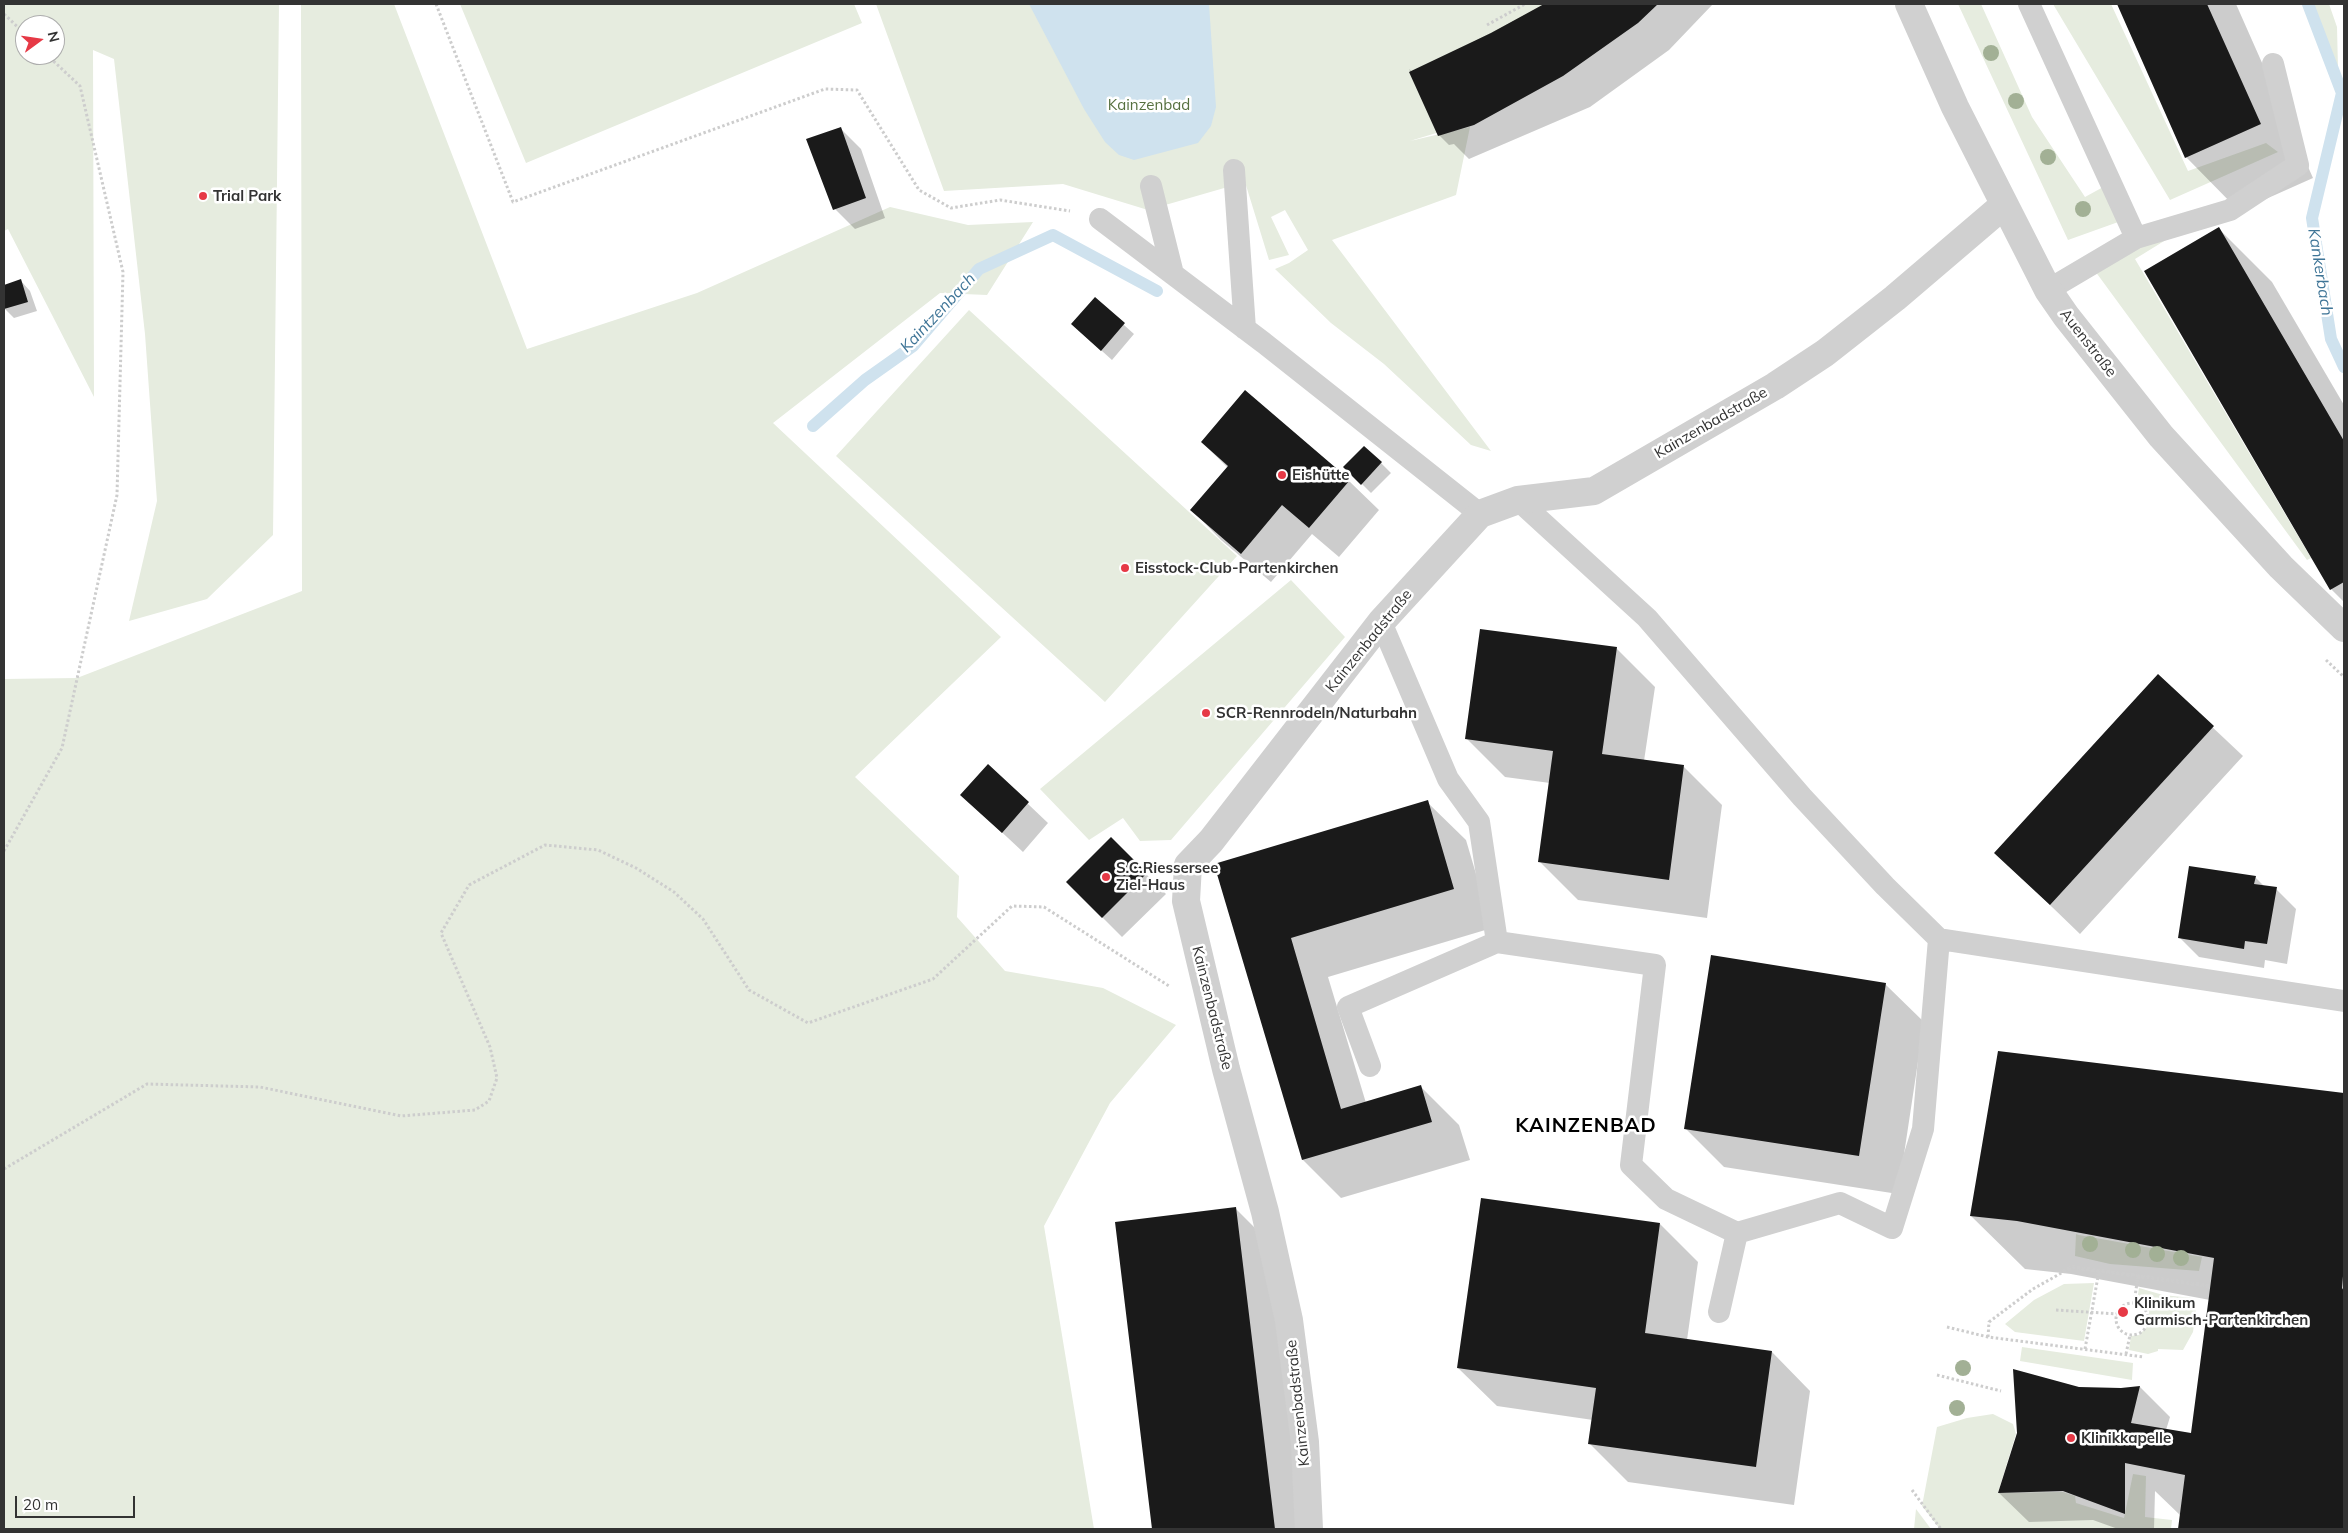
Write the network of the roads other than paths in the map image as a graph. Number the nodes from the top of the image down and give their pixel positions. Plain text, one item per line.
1 (1909, 4) edge
2 (2029, 4) edge
3 (2273, 64) dead end
4 (1234, 170) dead end
5 (1150, 186) dead end
6 (2004, 205) junction
7 (1100, 218) road end
8 (2136, 238) junction
9 (1173, 274) junction
10 (2048, 290) junction
11 (1245, 329) junction
12 (1518, 500) junction
13 (1480, 514) junction
14 (1381, 622) junction
15 (2344, 628) edge
16 (1940, 939) junction
17 (1497, 942) junction
18 (2344, 1001) edge
19 (1370, 1066) dead end
20 (1737, 1233) junction
21 (1718, 1312) dead end
22 (1309, 1529) edge

1 - 6 street, Auenstraße
2 - 8 lane
3 - 8 lane
4 - 11 lane
5 - 9 lane
6 - 10 street, Auenstraße
6 - 12 street, Kainzenbadstraße
7 - 9 lane
8 - 10 lane
9 - 11 lane
10 - 15 street, Auenstraße
11 - 13 lane
12 - 13 street, Kainzenbadstraße
12 - 16 lane
13 - 14 street, Kainzenbadstraße
14 - 17 lane
14 - 22 street, Kainzenbadstraße
16 - 18 lane
16 - 20 lane
17 - 19 lane
17 - 20 lane
20 - 21 lane

